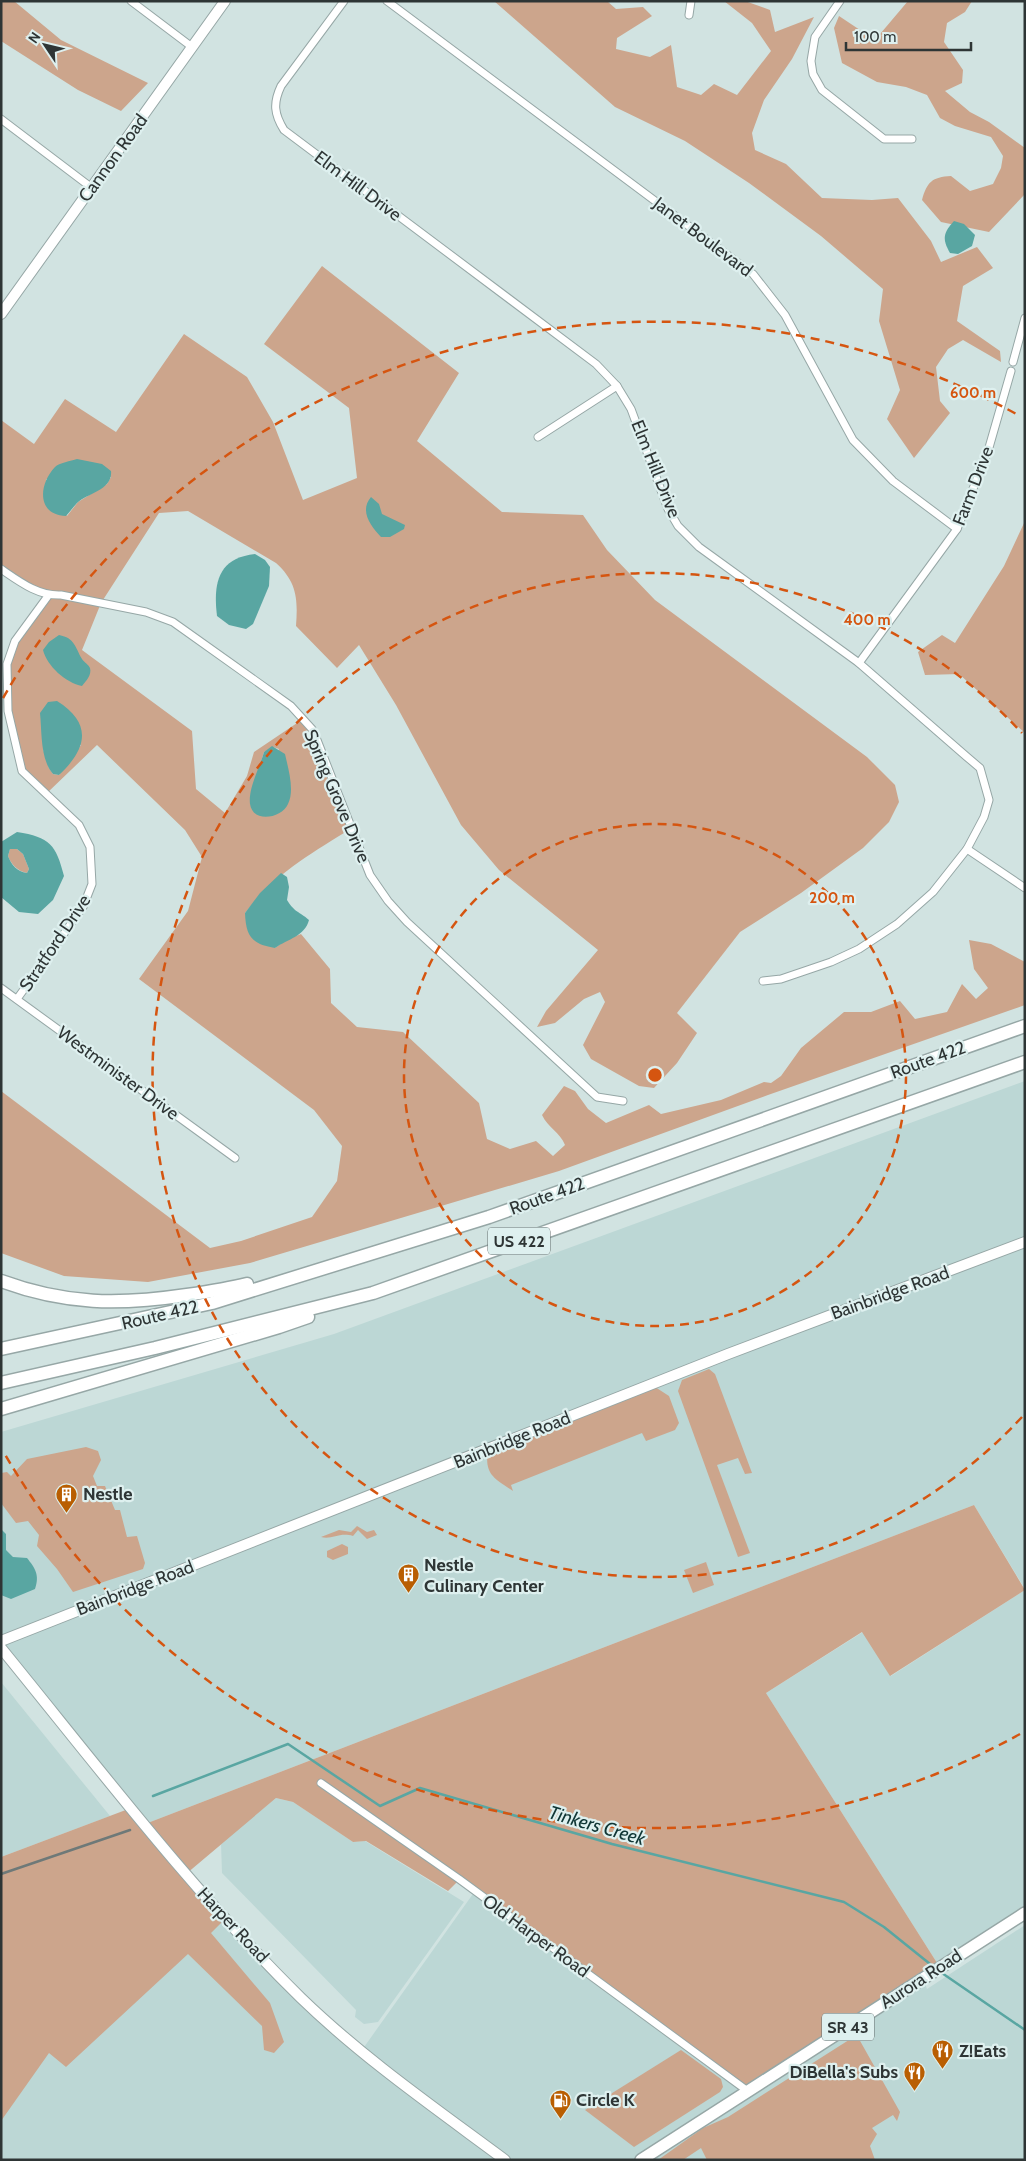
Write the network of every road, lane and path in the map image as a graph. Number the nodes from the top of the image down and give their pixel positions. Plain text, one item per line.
1 (131, 1) edge
2 (225, 1) edge
3 (344, 1) edge
4 (387, 1) edge
5 (690, 1) edge
6 (840, 1) edge
7 (689, 15) dead end
8 (192, 47) junction
9 (1, 119) edge
10 (912, 139) dead end
11 (92, 188) junction
12 (1, 314) edge
13 (1025, 318) edge
14 (1013, 362) dead end
15 (1010, 371) dead end
16 (617, 386) junction
17 (538, 437) dead end
18 (957, 529) junction
19 (1, 569) edge
20 (48, 596) junction
21 (859, 662) junction
22 (967, 849) junction
23 (1025, 888) edge
24 (763, 981) dead end
25 (1, 988) edge
26 (17, 999) junction
27 (1025, 1026) edge
28 (1025, 1062) edge
29 (623, 1101) dead end
30 (235, 1158) dead end
31 (419, 1239) junction
32 (1025, 1242) edge
33 (1, 1281) edge
34 (373, 1293) junction
35 (1, 1349) edge
36 (1, 1383) edge
37 (1, 1409) edge
38 (1, 1641) edge
39 (1, 1648) edge
40 (321, 1783) dead end
41 (1025, 1913) edge
42 (749, 2092) junction
43 (505, 2160) edge
44 (641, 2160) edge

1 - 8 street
2 - 8 street, Cannon Road
3 - 16 street, Elm Hill Drive
4 - 18 street, Janet Boulevard
5 - 7 street
6 - 10 street
8 - 11 street, Cannon Road
9 - 11 street
11 - 12 street, Cannon Road
13 - 14 street
15 - 18 street, Farm Drive
16 - 17 street
16 - 21 street, Elm Hill Drive
18 - 21 street, Farm Drive
19 - 20 street, Spring Grove Drive
20 - 26 street, Stratford Drive
20 - 29 street, Spring Grove Drive
21 - 22 street, Elm Hill Drive
22 - 23 street
22 - 24 street, Elm Hill Drive
25 - 26 street, Westminister Drive
26 - 30 street, Westminister Drive
27 - 31 highway, Route 422 / US 422
28 - 34 highway, Route 422 / US 422
31 - 33 highway
31 - 35 highway, Route 422 / US 422
32 - 38 street, Bainbridge Road
34 - 36 highway, Route 422 / US 422
34 - 37 highway
39 - 43 street, Harper Road
40 - 42 street, Old Harper Road
41 - 42 main road, Aurora Road / SR 43
42 - 44 main road, Aurora Road / SR 43

